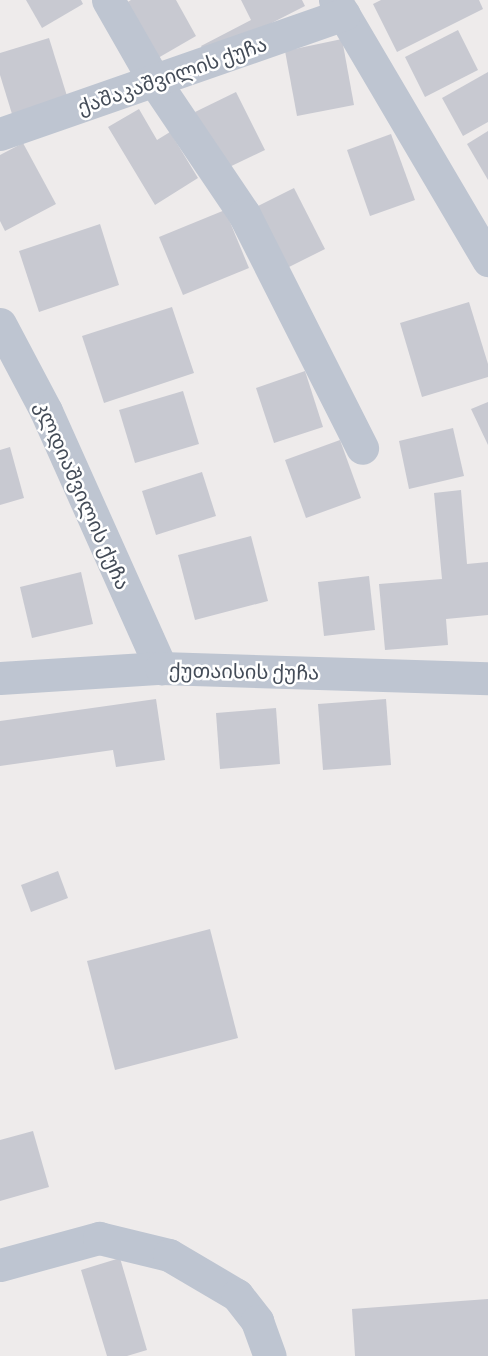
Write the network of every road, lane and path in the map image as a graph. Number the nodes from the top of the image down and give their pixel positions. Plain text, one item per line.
1 (108, 0) edge
2 (340, 7) edge
3 (155, 82) junction
4 (0, 134) edge
5 (488, 260) edge
6 (0, 324) edge
7 (362, 448) dead end
8 (161, 668) junction
9 (0, 678) edge
10 (488, 678) edge
11 (0, 1265) edge
12 (270, 1356) edge

1 - 3 street
2 - 3 street, ქაშაკაშვილის ქუჩა
2 - 5 street, ქაშაკაშვილის ქუჩა
3 - 4 street, ქაშაკაშვილის ქუჩა
3 - 7 street
6 - 8 street, კლდიაშვილის ქუჩა
8 - 9 street, ქუთაისის ქუჩა
8 - 10 street, ქუთაისის ქუჩა
11 - 12 street

